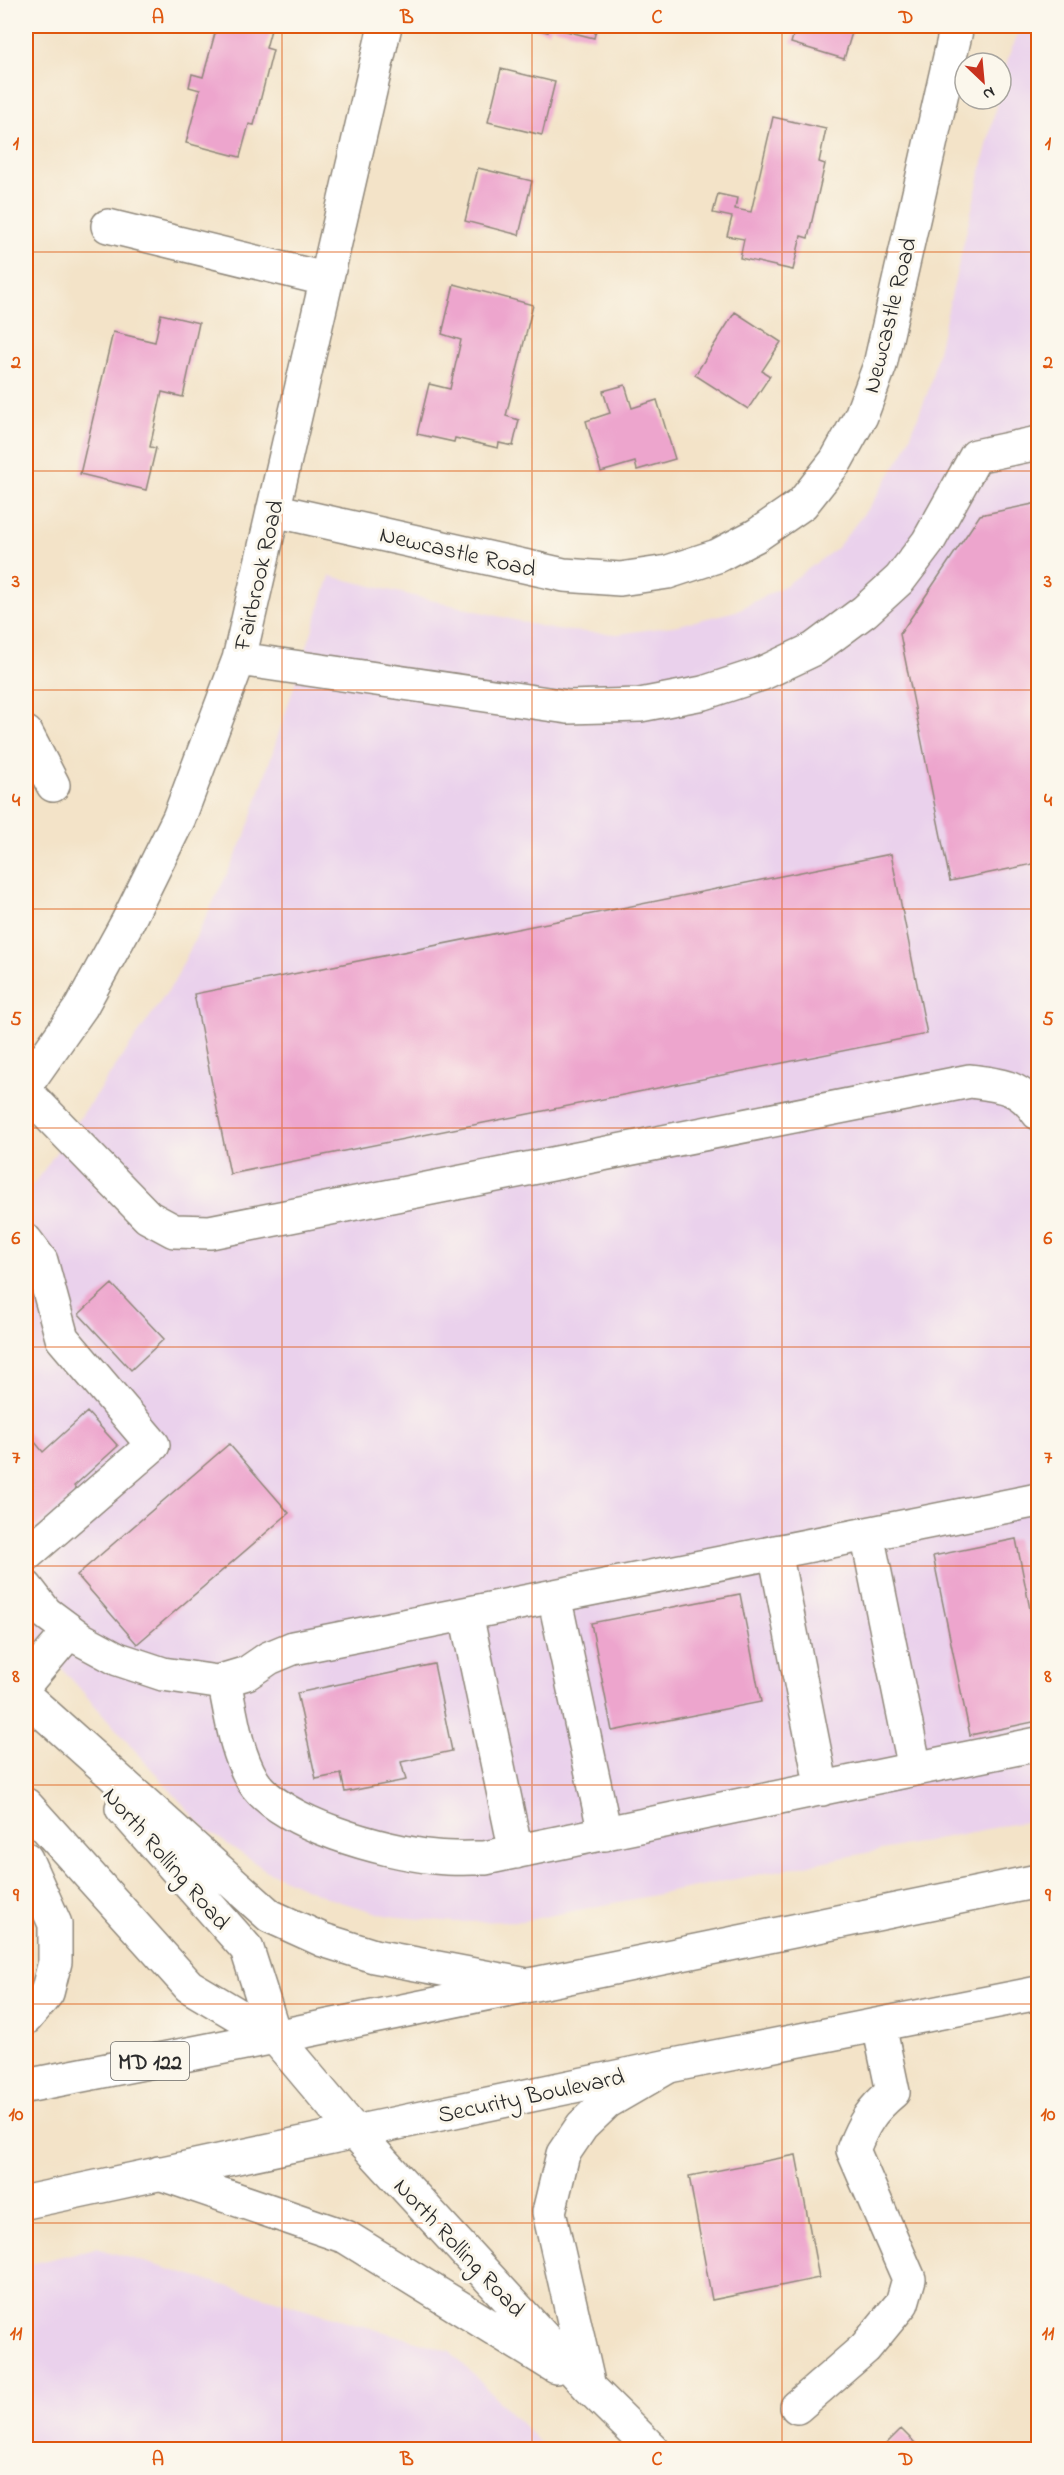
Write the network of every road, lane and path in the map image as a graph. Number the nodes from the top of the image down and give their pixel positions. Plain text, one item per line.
1 (385, 26) edge
2 (957, 26) edge
3 (108, 226) dead end
4 (325, 279) junction
5 (1038, 443) edge
6 (273, 510) junction
7 (239, 659) junction
8 (26, 733) edge
9 (53, 785) dead end
10 (26, 1085) edge
11 (26, 1092) edge
12 (1038, 1113) edge
13 (31, 1259) edge
14 (1038, 1500) edge
15 (867, 1534) junction
16 (775, 1552) junction
17 (26, 1555) edge
18 (26, 1587) edge
19 (554, 1596) junction
20 (466, 1614) junction
21 (70, 1631) junction
22 (224, 1680) junction
23 (26, 1683) edge
24 (26, 1697) edge
25 (1038, 1744) edge
26 (915, 1769) junction
27 (822, 1789) junction
28 (26, 1805) edge
29 (605, 1834) junction
30 (516, 1852) junction
31 (26, 1859) edge
32 (1038, 1881) edge
33 (1038, 1974) edge
34 (527, 1985) junction
35 (1038, 1993) edge
36 (931, 2014) junction
37 (26, 2018) edge
38 (879, 2025) junction
39 (274, 2037) junction
40 (669, 2066) junction
41 (26, 2086) edge
42 (355, 2132) junction
43 (159, 2173) junction
44 (26, 2202) edge
45 (590, 2388) junction
46 (797, 2407) dead end
47 (653, 2450) edge

1 - 4 street, Fairbrook Road
2 - 6 street, Newcastle Road
3 - 4 street
4 - 6 street, Fairbrook Road
5 - 7 street
6 - 7 street, Fairbrook Road
7 - 10 street, Fairbrook Road
8 - 9 street
11 - 12 street
13 - 17 street
14 - 15 street
15 - 16 street
15 - 26 street
16 - 19 street
16 - 27 street
18 - 21 street
19 - 20 street
19 - 29 street
20 - 22 street
20 - 30 street
21 - 22 street
21 - 23 street
22 - 30 street
24 - 34 street
24 - 39 street, North Rolling Road
25 - 26 street
26 - 27 street
27 - 29 street
28 - 39 street, North Rolling Road
29 - 30 street
31 - 37 street
32 - 34 street
33 - 36 street
34 - 39 street
35 - 36 street, Security Boulevard
36 - 38 street, Security Boulevard
38 - 40 street, Security Boulevard
38 - 46 street
39 - 41 street, MD 122
39 - 42 street, North Rolling Road
40 - 42 street, Security Boulevard
40 - 45 street
42 - 43 street, Security Boulevard
42 - 45 street, North Rolling Road
43 - 44 street, Security Boulevard
43 - 45 street
45 - 47 street, North Rolling Road

